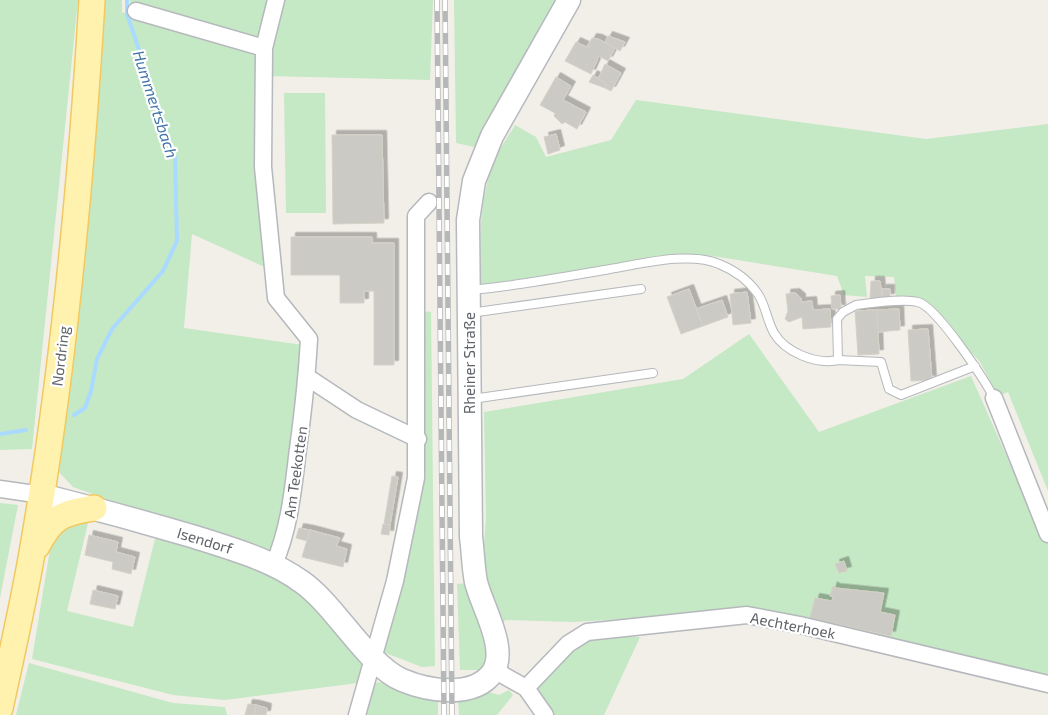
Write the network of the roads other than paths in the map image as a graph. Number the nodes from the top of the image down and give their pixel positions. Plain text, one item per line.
1 (92, 0) edge
2 (276, 0) edge
3 (569, 0) edge
4 (136, 11) dead end
5 (264, 48) junction
6 (429, 202) dead end
7 (641, 289) dead end
8 (469, 290) junction
9 (469, 314) junction
10 (838, 360) junction
11 (975, 366) junction
12 (653, 373) dead end
13 (307, 377) junction
14 (994, 398) joint
15 (470, 399) junction
16 (418, 439) junction
17 (0, 489) edge
18 (42, 495) junction
19 (94, 508) junction
20 (1048, 534) edge
21 (32, 555) junction
22 (274, 564) junction
23 (375, 658) junction
24 (494, 670) junction
25 (1048, 684) edge
26 (526, 688) junction
27 (0, 708) edge
28 (357, 715) edge
29 (544, 715) edge

1 - 18 main road, Nordring
2 - 5 street, Am Teekotten
3 - 8 street, Rheiner Straße
4 - 5 street
5 - 13 street, Am Teekotten
6 - 16 street
7 - 9 lane
8 - 9 street, Rheiner Straße
8 - 10 lane
9 - 15 street, Rheiner Straße
10 - 11 lane
10 - 11 lane
11 - 14 lane
12 - 15 lane
13 - 16 street
13 - 22 street, Am Teekotten
14 - 20 street
15 - 24 street, Rheiner Straße
16 - 23 street
17 - 18 street, Isendorf
18 - 19 street, Isendorf
18 - 21 main road, Nordring
19 - 21 main road
19 - 22 street, Isendorf
21 - 27 main road, Nordring
22 - 23 street, Isendorf
23 - 24 street, Isendorf
23 - 28 street
24 - 26 street
25 - 26 street, Aechterhoek
26 - 29 street

